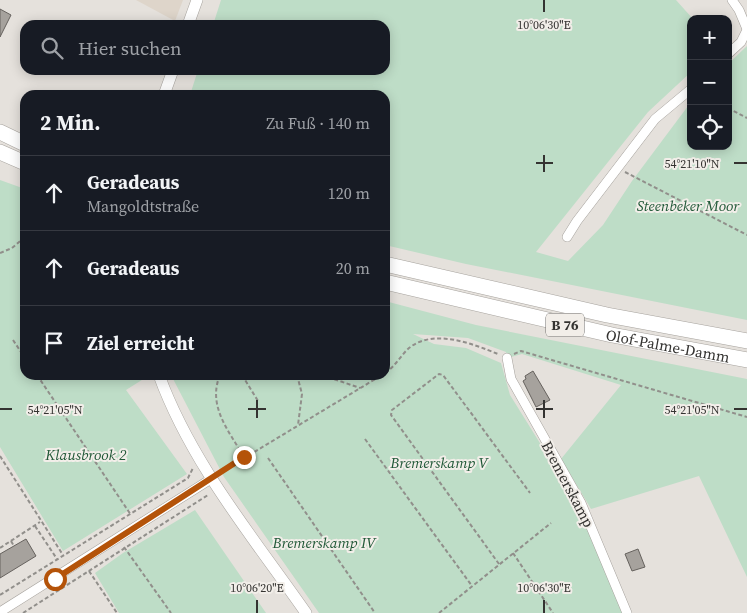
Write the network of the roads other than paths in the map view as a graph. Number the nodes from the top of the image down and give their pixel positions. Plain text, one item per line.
1 (197, 0) edge
2 (732, 0) edge
3 (190, 20) edge
4 (747, 30) edge
5 (732, 50) edge
6 (171, 75) edge
7 (166, 90) edge
8 (687, 92) edge
9 (0, 132) edge
10 (20, 142) edge
11 (0, 152) edge
12 (20, 161) edge
13 (567, 238) dead end
14 (390, 265) edge
15 (390, 283) edge
16 (747, 341) edge
17 (507, 358) road end
18 (747, 360) edge
19 (161, 380) edge
20 (211, 479) junction
21 (0, 612) edge
22 (306, 613) edge
23 (627, 613) edge

1 - 3 street
2 - 4 street
4 - 5 street
6 - 7 street
8 - 13 street
9 - 10 highway
11 - 12 highway
14 - 16 highway, Olof-Palme-Damm / B 76
15 - 18 highway, Olof-Palme-Damm / B 76
17 - 23 street, Bremerskamp
19 - 20 street
20 - 21 street
20 - 22 street

